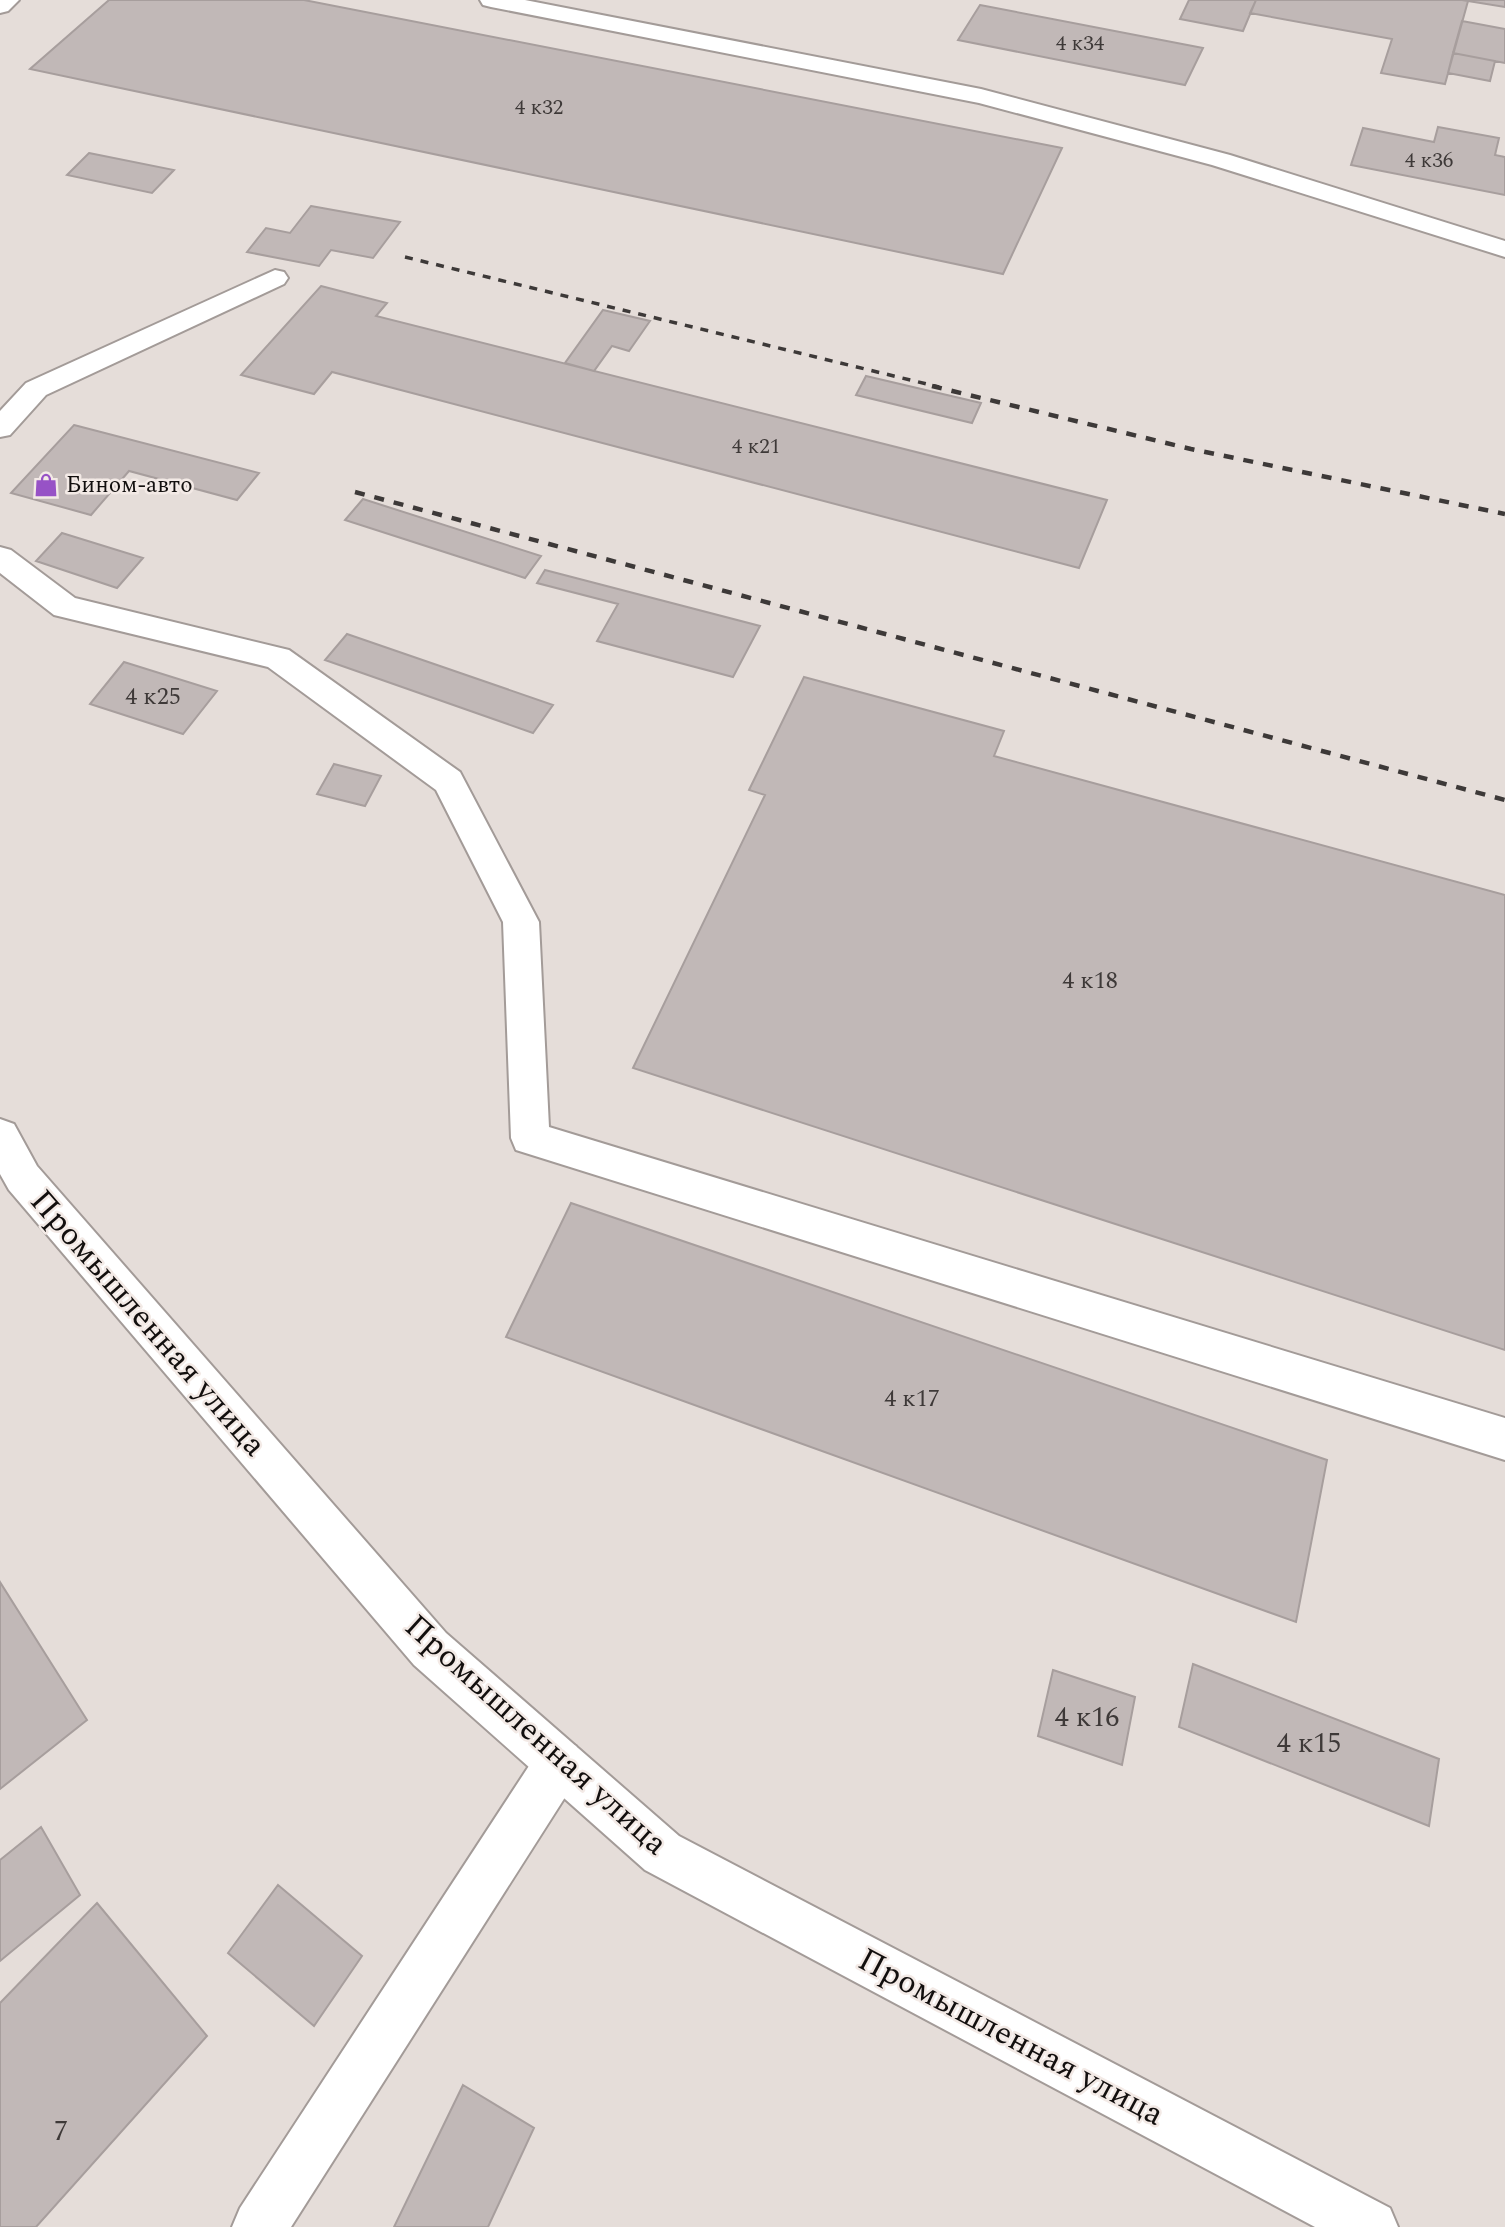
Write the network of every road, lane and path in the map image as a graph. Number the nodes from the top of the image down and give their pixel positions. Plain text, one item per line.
1 (8, 0) edge
2 (491, 0) edge
3 (0, 6) edge
4 (1505, 249) edge
5 (275, 278) dead end
6 (0, 428) edge
7 (0, 557) edge
8 (0, 1136) edge
9 (12, 1178) edge
10 (1505, 1439) edge
11 (559, 1763) junction
12 (259, 2227) edge
13 (1371, 2227) edge

1 - 3 main road
2 - 4 main road
5 - 6 main road
7 - 10 main road
8 - 9 main road, Промышленная улица
9 - 11 main road, Промышленная улица
11 - 12 main road
11 - 13 main road, Промышленная улица

